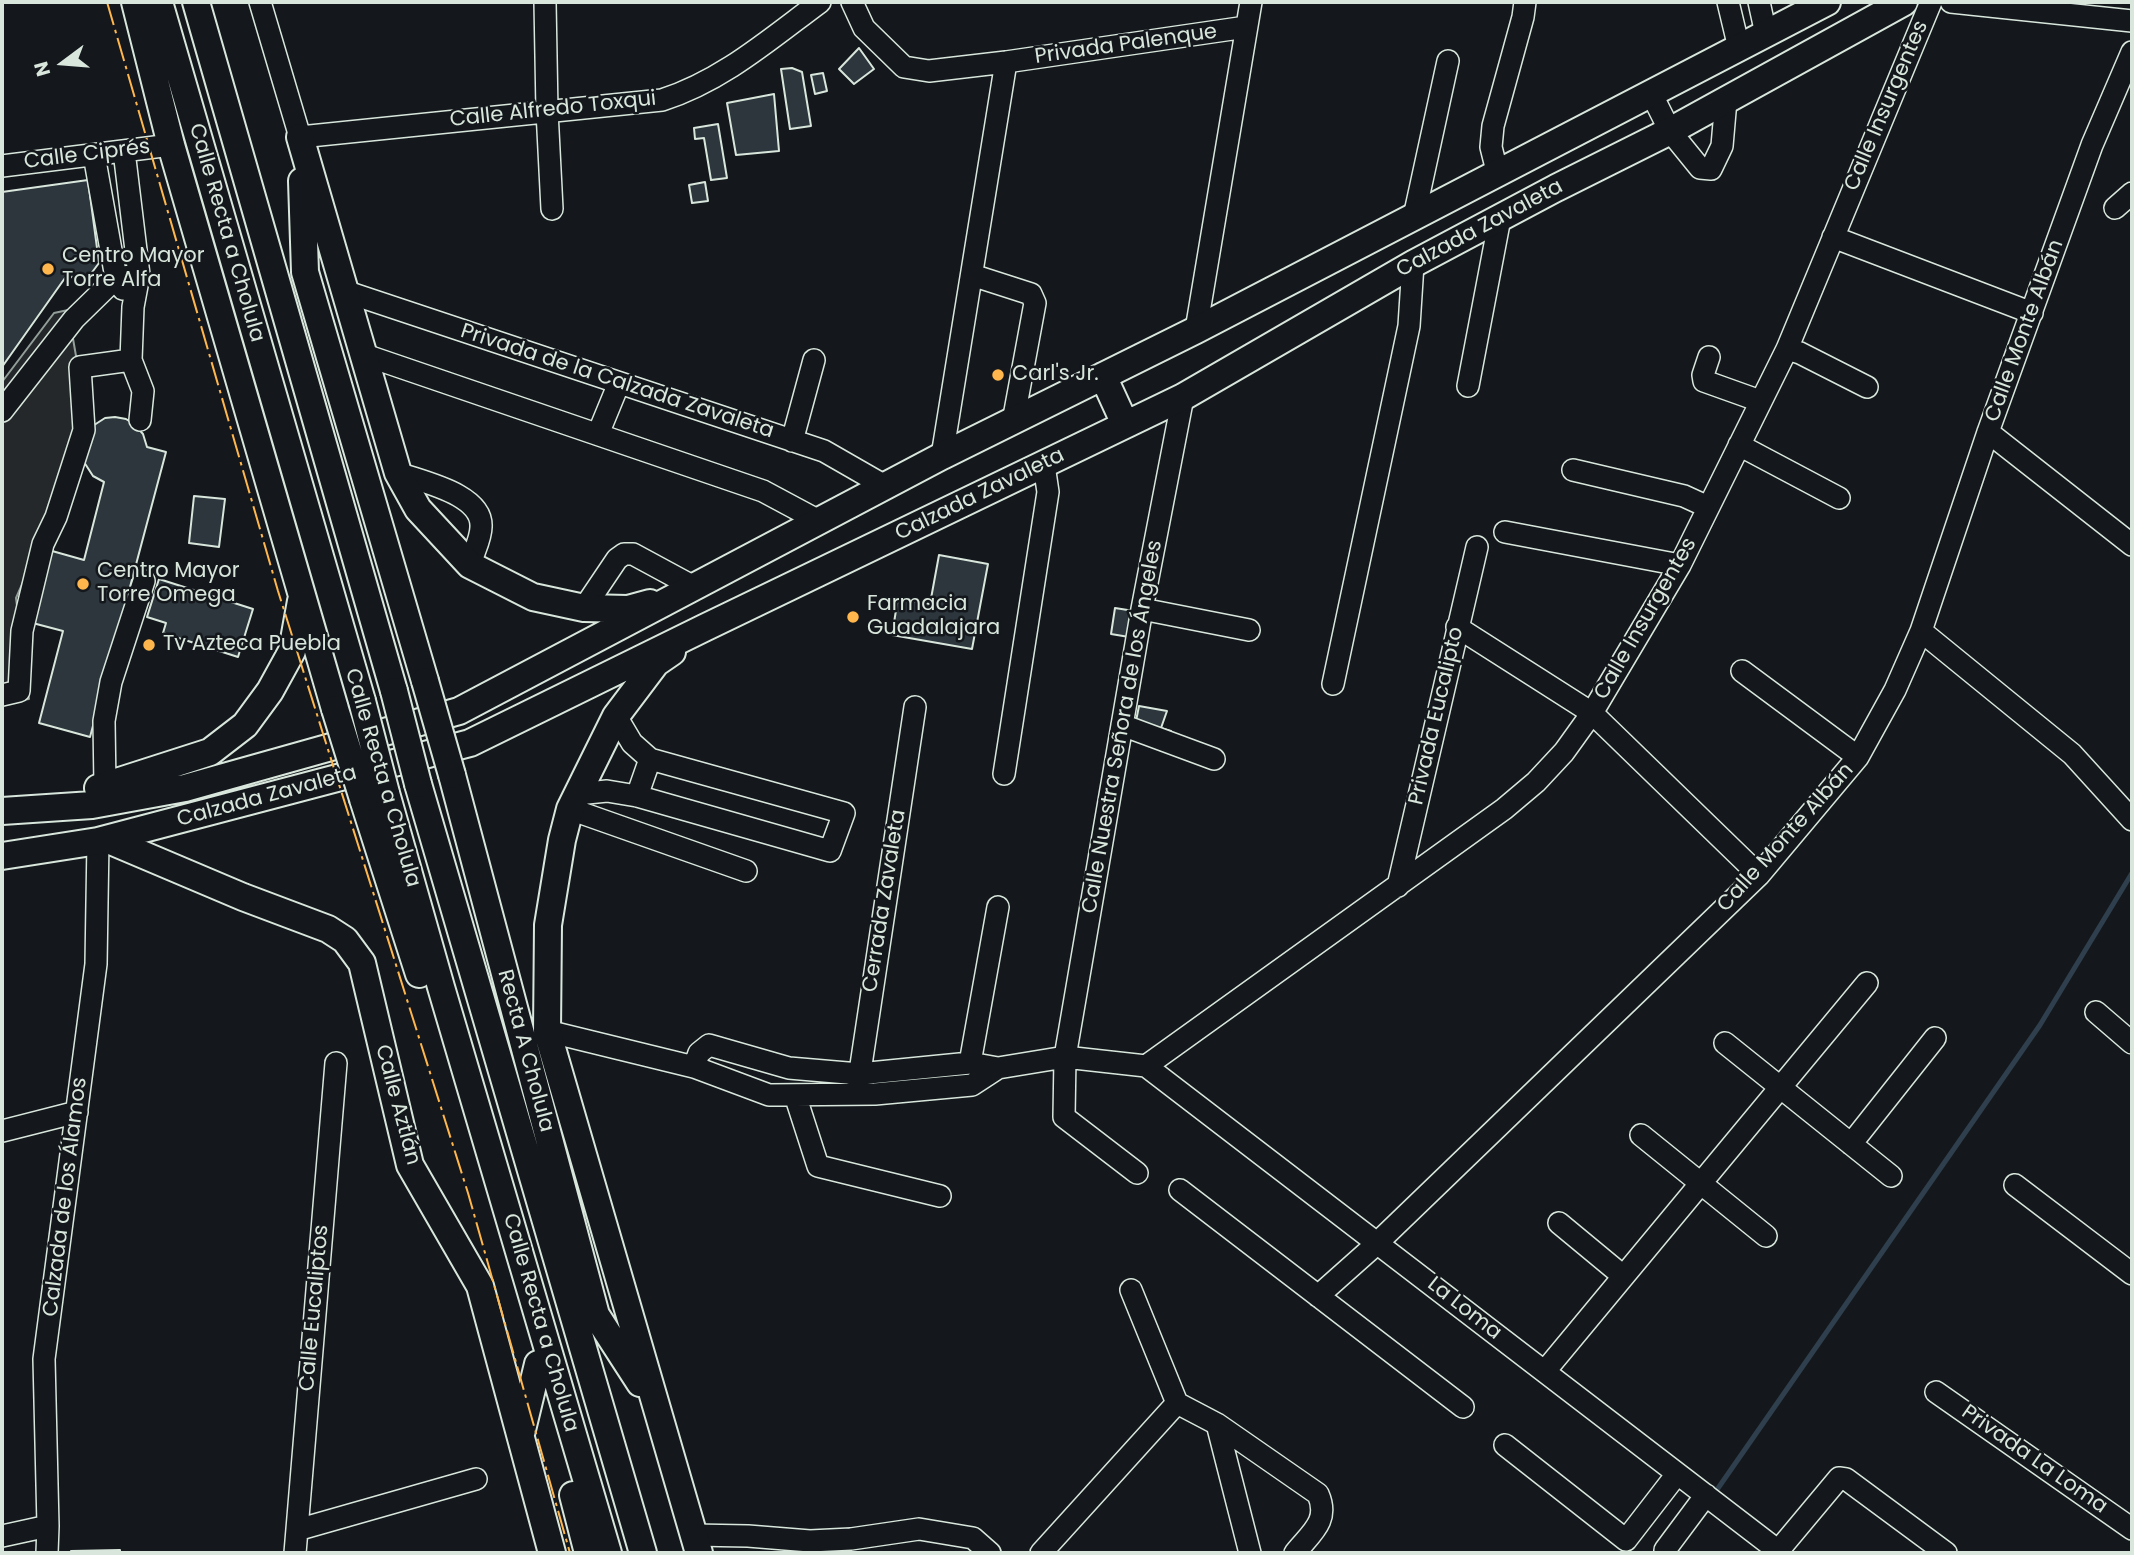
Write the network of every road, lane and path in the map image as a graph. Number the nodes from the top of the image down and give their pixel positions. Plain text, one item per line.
1 (135, 2) edge
2 (159, 2) edge
3 (196, 2) edge
4 (260, 2) edge
5 (545, 2) edge
6 (820, 2) edge
7 (852, 2) edge
8 (1251, 2) edge
9 (1525, 2) edge
10 (1727, 2) edge
11 (1759, 2) edge
12 (1827, 2) edge
13 (1904, 2) edge
14 (1931, 2) edge
15 (1951, 2) edge
16 (2132, 21) edge
17 (1246, 27) junction
18 (1766, 34) junction
19 (1739, 48) junction
20 (2132, 52) edge
21 (1448, 61) dead end
22 (1006, 62) junction
23 (2126, 88) edge
24 (1651, 93) junction
25 (1726, 100) junction
26 (547, 111) junction
27 (1670, 131) junction
28 (300, 137) junction
29 (171, 145) junction
30 (124, 151) junction
31 (94, 155) junction
32 (2, 166) edge
33 (1425, 171) junction
34 (1497, 175) junction
35 (2132, 193) edge
36 (1454, 197) junction
37 (2115, 208) dead end
38 (552, 209) dead end
39 (1414, 217) junction
40 (1500, 218) junction
41 (1833, 237) junction
42 (1413, 264) junction
43 (139, 275) junction
44 (972, 275) junction
45 (117, 278) junction
46 (344, 291) junction
47 (134, 307) junction
48 (2032, 313) junction
49 (1196, 330) junction
50 (1787, 349) junction
51 (362, 354) junction
52 (1709, 357) dead end
53 (131, 360) junction
54 (814, 360) dead end
55 (1102, 376) junction
56 (619, 383) junction
57 (1468, 386) dead end
58 (1867, 387) dead end
59 (1183, 397) junction
60 (1760, 401) junction
61 (2, 411) edge
62 (140, 420) dead end
63 (1013, 422) junction
64 (1125, 424) junction
65 (1988, 432) junction
66 (598, 434) junction
67 (792, 441) junction
68 (1738, 445) junction
69 (942, 456) junction
70 (1044, 465) junction
71 (1573, 470) dead end
72 (398, 473) junction
73 (885, 486) junction
74 (1839, 498) dead end
75 (1708, 507) junction
76 (819, 521) junction
77 (1505, 532) dead end
78 (2132, 545) edge
79 (1477, 547) dead end
80 (470, 565) junction
81 (1680, 565) junction
82 (144, 581) dead end
83 (302, 592) junction
84 (686, 592) junction
85 (584, 608) junction
86 (1142, 609) junction
87 (1457, 627) junction
88 (704, 628) junction
89 (1249, 630) dead end
90 (1922, 631) junction
91 (1742, 671) dead end
92 (1333, 684) dead end
93 (2, 695) edge
94 (915, 707) dead end
95 (1592, 712) junction
96 (616, 716) junction
97 (1122, 725) junction
98 (1858, 757) junction
99 (650, 759) junction
100 (1214, 759) dead end
101 (1004, 774) dead end
102 (105, 787) junction
103 (375, 796) junction
104 (637, 796) junction
105 (574, 801) junction
106 (3, 811) edge
107 (2132, 820) edge
108 (102, 840) junction
109 (2, 856) edge
110 (746, 871) dead end
111 (1759, 875) junction
112 (1398, 886) junction
113 (998, 907) dead end
114 (1867, 983) dead end
115 (2096, 1012) dead end
116 (547, 1031) junction
117 (1935, 1038) dead end
118 (1725, 1043) dead end
119 (2132, 1043) edge
120 (1065, 1057) junction
121 (970, 1062) junction
122 (336, 1063) dead end
123 (1146, 1066) junction
124 (694, 1067) junction
125 (998, 1068) junction
126 (858, 1084) junction
127 (1780, 1087) junction
128 (794, 1095) junction
129 (77, 1112) junction
130 (2, 1131) edge
131 (1641, 1135) dead end
132 (1851, 1144) junction
133 (1137, 1173) dead end
134 (1891, 1176) dead end
135 (1700, 1183) junction
136 (2015, 1185) dead end
137 (1180, 1190) dead end
138 (940, 1196) dead end
139 (1559, 1223) dead end
140 (1766, 1236) dead end
141 (1378, 1242) junction
142 (2132, 1274) edge
143 (1623, 1276) junction
144 (1131, 1290) dead end
145 (1318, 1296) junction
146 (538, 1364) junction
147 (1545, 1371) junction
148 (1936, 1392) dead end
149 (1177, 1403) junction
150 (1463, 1407) dead end
151 (656, 1408) junction
152 (1217, 1424) junction
153 (520, 1437) junction
154 (1505, 1445) dead end
155 (1676, 1474) junction
156 (476, 1479) dead end
157 (1706, 1495) junction
158 (48, 1526) junction
159 (2132, 1529) edge
160 (297, 1530) junction
161 (2, 1536) edge
162 (694, 1547) edge
163 (811, 1547) edge
164 (1630, 1547) edge
165 (553, 1549) edge
166 (1779, 1552) edge
167 (47, 1553) edge
168 (295, 1553) edge
169 (588, 1553) edge
170 (608, 1553) edge
171 (643, 1553) edge
172 (990, 1553) edge
173 (1041, 1553) edge
174 (1250, 1553) edge
175 (1295, 1553) edge
176 (1665, 1553) edge
177 (1946, 1553) edge

1 - 29 main road
2 - 103 main road, Calle Recta a Cholula, bridge
3 - 171 main road, Calle Recta a Cholula, bridge
4 - 28 street
5 - 26 street
6 - 26 street, Calle Alfredo Toxqui
7 - 22 street, Privada Palenque
8 - 17 street
9 - 34 street
10 - 19 street
11 - 18 street
12 - 18 main road, Calzada Zavaleta
13 - 25 main road, Calzada Zavaleta
14 - 41 street, Calle Insurgentes
15 - 16 street
17 - 22 street, Privada Palenque
17 - 49 street
18 - 19 main road, Calzada Zavaleta
19 - 24 main road, Calzada Zavaleta
20 - 23 street, Calle Monte Albán
21 - 33 street
22 - 44 street
23 - 48 street, Calle Monte Albán
24 - 27 street
24 - 34 main road, Calzada Zavaleta
25 - 27 main road, Calzada Zavaleta
25 - 27 street
26 - 28 street, Calle Alfredo Toxqui
26 - 38 street
27 - 40 main road, Calzada Zavaleta
28 - 46 main road
28 - 151 main road, Recta A Cholula, bridge
29 - 30 street, Calle Ciprés
29 - 83 main road
30 - 31 street, Calle Ciprés
30 - 43 street
31 - 32 street, Calle Ciprés
31 - 45 street
33 - 36 street
33 - 39 street
34 - 36 main road, Calzada Zavaleta
35 - 37 street
36 - 39 main road, Calzada Zavaleta
39 - 49 main road, Calzada Zavaleta
40 - 42 main road, Calzada Zavaleta
40 - 57 street
41 - 48 street
41 - 50 street, Calle Insurgentes
42 - 59 main road, Calzada Zavaleta
42 - 92 street
43 - 45 street
43 - 47 street
44 - 63 street
44 - 69 street
45 - 47 street
45 - 61 street
46 - 51 main road
46 - 56 street, Privada de la Calzada Zavaleta
47 - 53 street
48 - 65 street, Calle Monte Albán
49 - 55 main road, Calzada Zavaleta
50 - 58 street
50 - 60 street, Calle Insurgentes
51 - 66 street
51 - 72 main road
52 - 60 street
53 - 62 street
53 - 93 street
54 - 67 street
55 - 63 main road, Calzada Zavaleta
55 - 64 main road
56 - 66 street
56 - 67 street, Privada de la Calzada Zavaleta
59 - 64 main road, Calzada Zavaleta
59 - 86 street, Calle Nuestra Señora de los Ángeles
60 - 68 street, Calle Insurgentes
63 - 69 main road, Calzada Zavaleta
64 - 70 main road, Calzada Zavaleta
65 - 78 street
65 - 90 street, Calle Monte Albán
66 - 76 street
67 - 73 street, Privada de la Calzada Zavaleta
68 - 74 street
68 - 75 street, Calle Insurgentes
69 - 73 main road, Calzada Zavaleta
70 - 88 main road, Calzada Zavaleta
70 - 101 street
71 - 75 street
72 - 80 main road
72 - 80 street
73 - 76 main road, Calzada Zavaleta
75 - 81 street, Calle Insurgentes
76 - 84 main road, Calzada Zavaleta
77 - 81 street
79 - 87 street, Privada Eucalipto
80 - 85 main road
81 - 95 street, Calle Insurgentes
82 - 102 street
83 - 102 main road
83 - 103 main road, bridge
84 - 85 main road
84 - 85 street
84 - 106 main road, Calzada Zavaleta
86 - 89 street
86 - 97 street, Calle Nuestra Señora de los Ángeles
87 - 95 street
87 - 112 street, Privada Eucalipto
88 - 96 main road
88 - 108 main road, Calzada Zavaleta
90 - 98 street, Calle Monte Albán
90 - 107 street
91 - 98 street
94 - 126 street, Cerrada Zavaleta
95 - 111 street
95 - 112 street, Calle Insurgentes
96 - 99 street
96 - 105 main road
97 - 100 street
97 - 120 street, Calle Nuestra Señora de los Ángeles
98 - 111 street, Calle Monte Albán
99 - 104 street
99 - 104 street
102 - 106 main road
103 - 146 main road
103 - 170 main road, Calle Recta a Cholula
104 - 105 street
105 - 110 street
105 - 116 main road
108 - 109 main road, Calzada Zavaleta
108 - 129 street, Calzada de los Álamos
108 - 153 main road, Calle Aztlán
111 - 141 street, Calle Monte Albán
112 - 123 street, Calle Insurgentes
113 - 121 street
114 - 127 street
115 - 119 street
116 - 124 street
116 - 151 main road
117 - 132 street
118 - 127 street
120 - 123 street
120 - 125 street
120 - 133 street, Calle Nuestra Señora de los Ángeles
121 - 125 street
121 - 126 street
122 - 160 street, Calle Eucaliptos
123 - 141 street, La Loma
124 - 126 street
124 - 128 street
125 - 126 street
126 - 128 street
127 - 132 street
127 - 135 street
128 - 138 street
129 - 130 street
129 - 158 street, Calzada de los Álamos
131 - 135 street
132 - 134 street
135 - 140 street
135 - 143 street
136 - 142 street
137 - 145 street
139 - 143 street
141 - 145 street, Calle Monte Albán
141 - 147 street, La Loma
143 - 147 street
144 - 149 street
145 - 150 street
146 - 153 main road
146 - 169 main road
147 - 155 street, La Loma
148 - 159 street, Privada La Loma
149 - 152 street
149 - 173 street
151 - 162 main road
152 - 174 street
152 - 175 street
153 - 165 main road, Calle Aztlán
154 - 164 street
155 - 157 street, La Loma
155 - 164 street
156 - 160 street
157 - 166 street, La Loma
157 - 176 street
158 - 161 street
158 - 167 street, Calzada de los Álamos
160 - 168 street, Calle Eucaliptos
162 - 163 street
163 - 172 street
166 - 177 street

